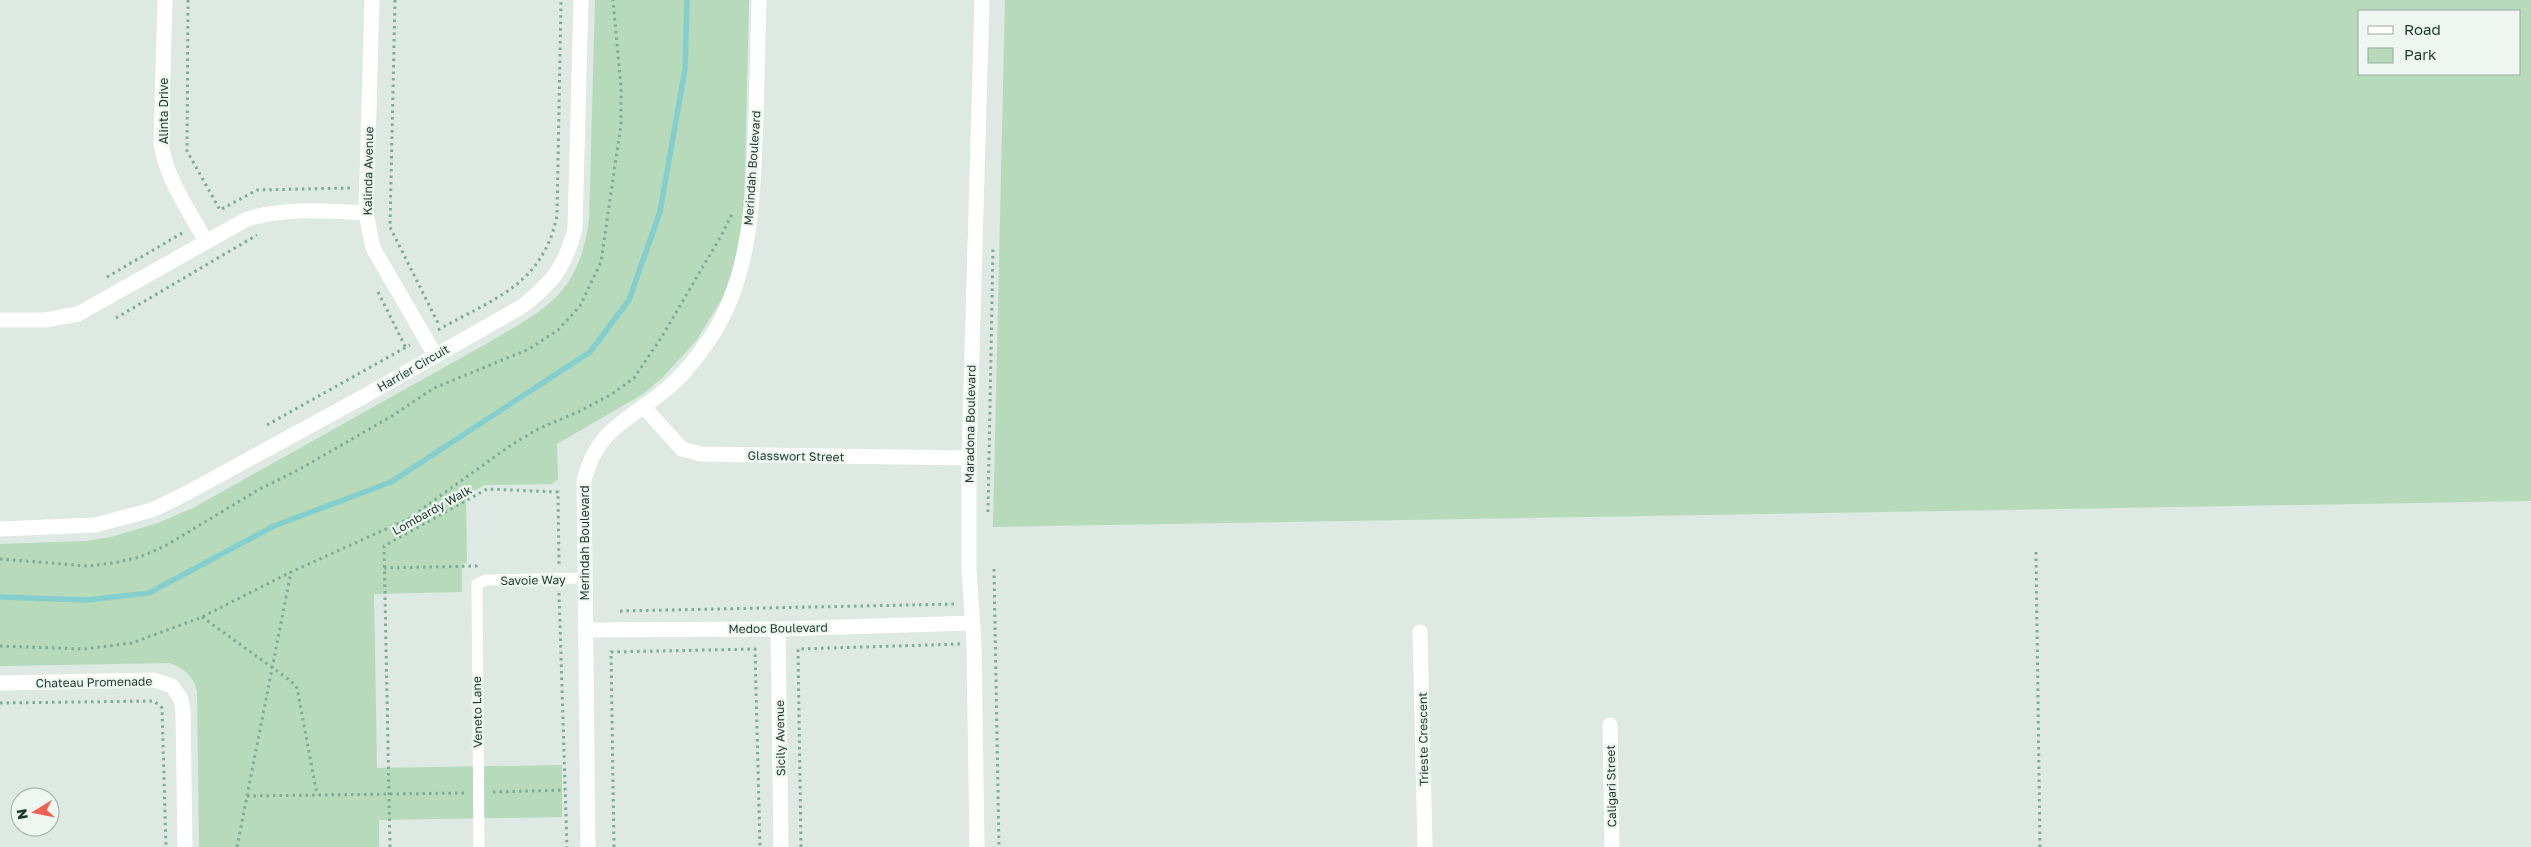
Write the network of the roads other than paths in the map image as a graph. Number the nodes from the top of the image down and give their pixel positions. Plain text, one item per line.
1 (165, 0) edge
2 (372, 0) edge
3 (581, 0) edge
4 (759, 0) edge
5 (982, 0) edge
6 (366, 213) junction
7 (206, 242) junction
8 (0, 320) edge
9 (435, 355) junction
10 (642, 406) junction
11 (969, 458) junction
12 (0, 530) edge
13 (584, 578) junction
14 (482, 581) joint
15 (972, 623) junction
16 (778, 629) junction
17 (585, 630) junction
18 (1420, 632) dead end
19 (0, 683) edge
20 (1610, 726) dead end
21 (185, 847) edge
22 (480, 847) edge
23 (588, 847) edge
24 (781, 847) edge
25 (977, 847) edge
26 (1425, 847) edge
27 (1612, 847) edge

1 - 7 street, Alinta Drive
2 - 6 street, Kalinda Avenue
3 - 9 street, Harrier Circuit
4 - 10 street, Merindah Boulevard
5 - 11 street, Maradona Boulevard
6 - 7 street
6 - 9 street, Kalinda Avenue
7 - 8 street
9 - 12 street, Harrier Circuit
10 - 11 street, Glasswort Street
10 - 13 street, Merindah Boulevard
11 - 15 street, Maradona Boulevard
13 - 14 lane, Savoie Way
13 - 17 street, Merindah Boulevard
14 - 22 lane, Veneto Lane
15 - 16 street, Medoc Boulevard
15 - 25 street, Maradona Boulevard
16 - 17 street, Medoc Boulevard
16 - 24 street, Sicily Avenue
17 - 23 street, Merindah Boulevard
18 - 26 street, Trieste Crescent
19 - 21 street, Chateau Promenade
20 - 27 street, Caligari Street

